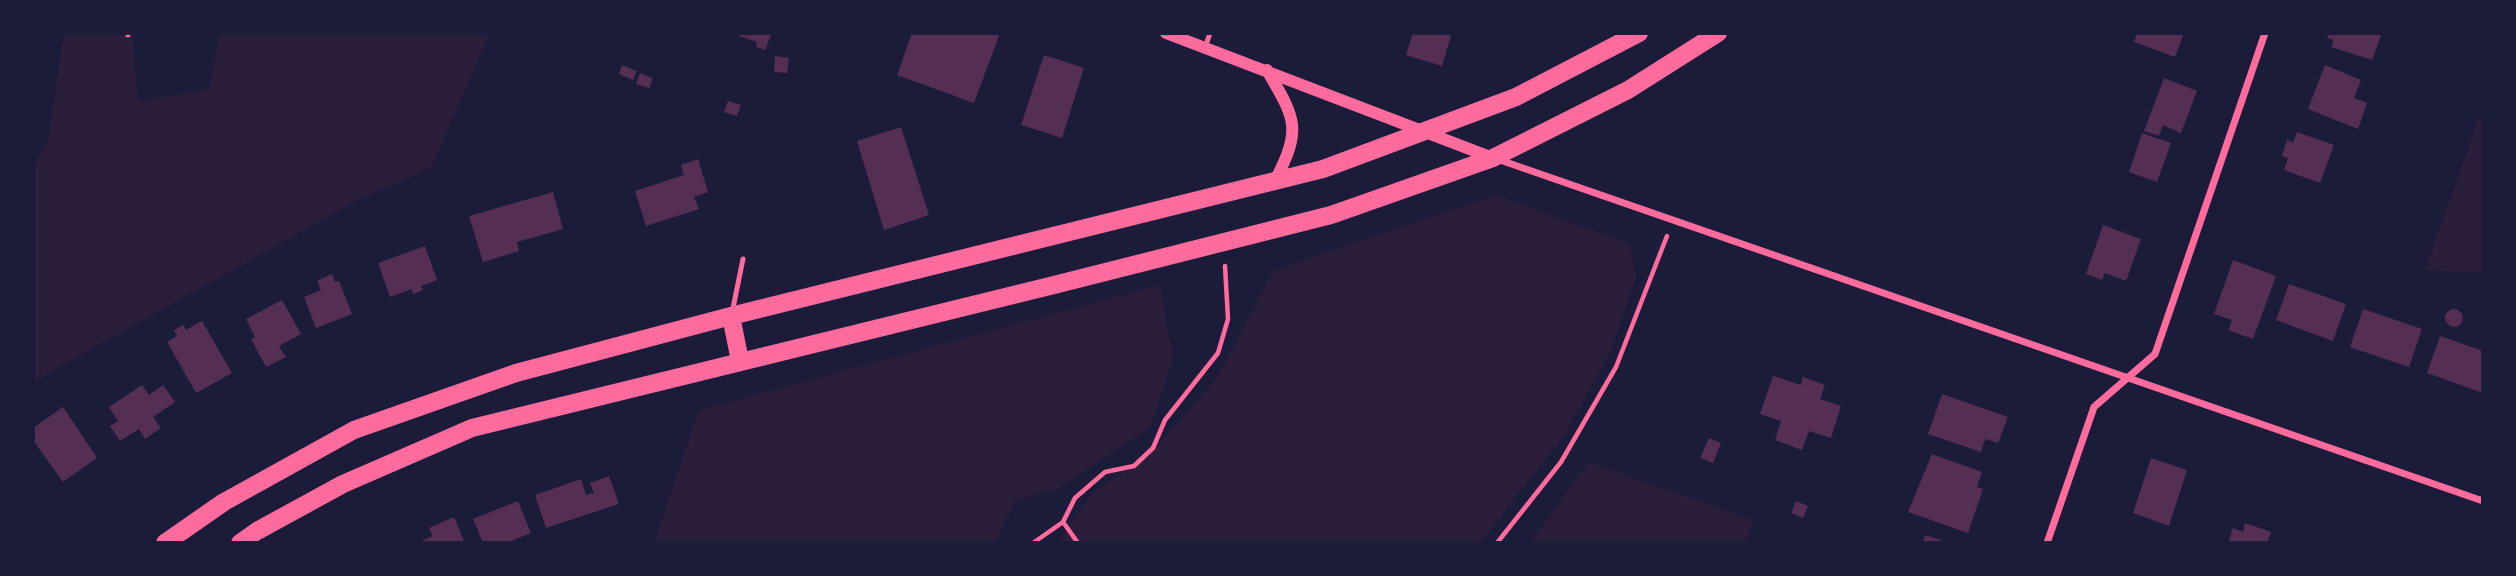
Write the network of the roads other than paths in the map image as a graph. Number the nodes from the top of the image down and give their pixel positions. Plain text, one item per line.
1 (1166, 33) edge
2 (1210, 33) edge
3 (1639, 33) edge
4 (1718, 33) edge
5 (2265, 33) edge
6 (1205, 48) junction
7 (1267, 70) junction
8 (1423, 131) junction
9 (1493, 158) junction
10 (1275, 181) junction
11 (743, 259) dead end
12 (731, 316) junction
13 (740, 361) junction
14 (2129, 377) junction
15 (2483, 501) edge
16 (165, 543) edge
17 (240, 543) edge
18 (2047, 543) edge

1 - 6 street
2 - 6 lane
3 - 8 main road
4 - 9 main road
5 - 14 street
6 - 7 street
7 - 8 street
7 - 10 street
8 - 9 street
8 - 10 main road
9 - 13 main road
9 - 14 street
10 - 12 main road
11 - 12 lane
12 - 13 main road
12 - 16 main road
13 - 17 main road
14 - 15 street
14 - 18 street

